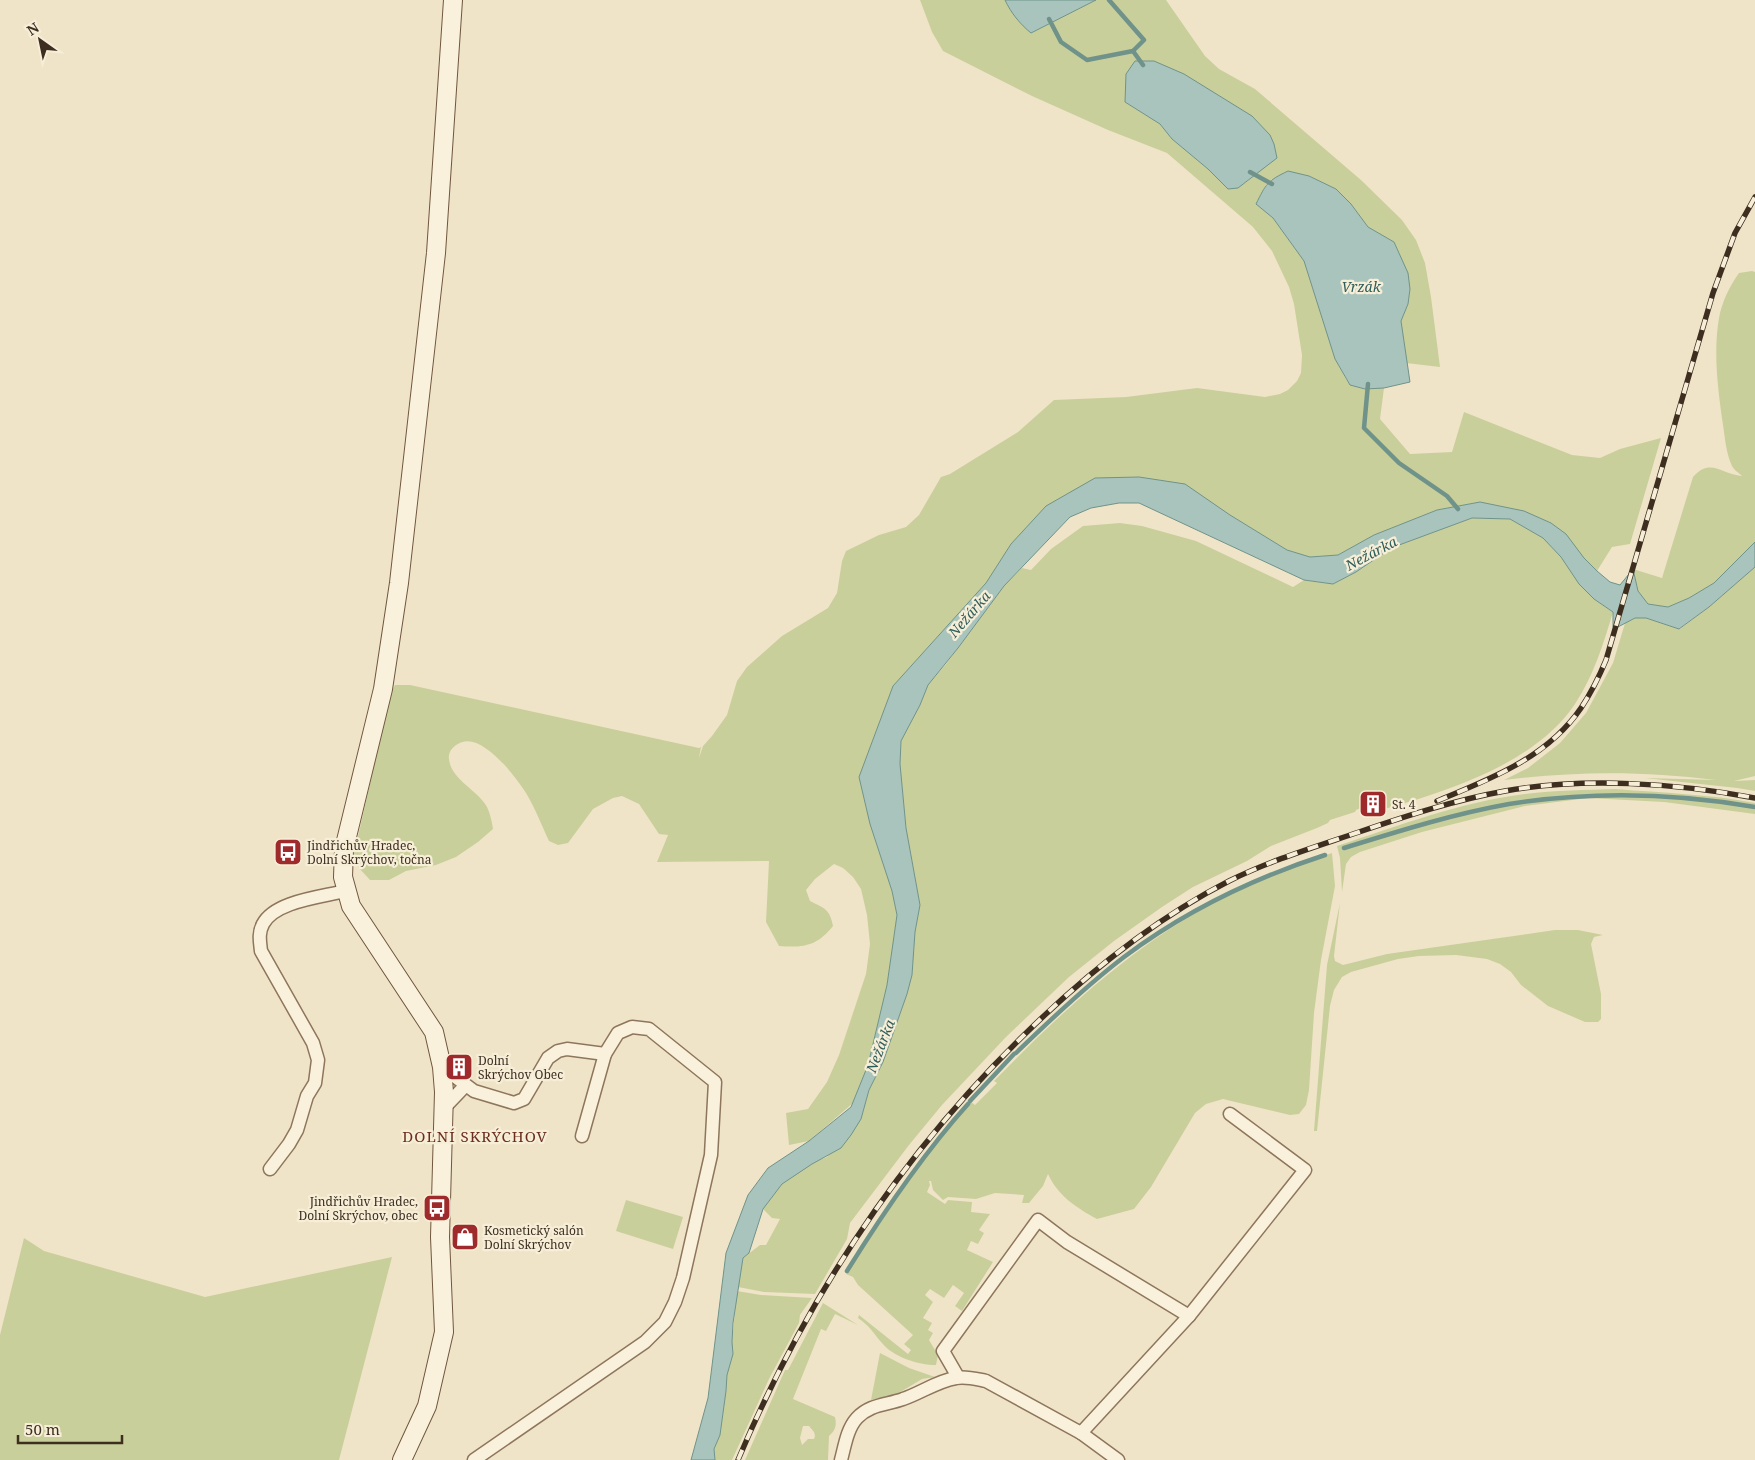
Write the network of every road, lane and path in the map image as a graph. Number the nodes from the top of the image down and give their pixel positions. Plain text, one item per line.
1 (453, 0) edge
2 (346, 891) junction
3 (605, 1054) junction
4 (442, 1067) junction
5 (465, 1086) junction
6 (443, 1109) junction
7 (1230, 1114) dead end
8 (582, 1136) dead end
9 (270, 1169) dead end
10 (1189, 1316) junction
11 (958, 1378) junction
12 (1081, 1433) junction
13 (402, 1460) edge
14 (474, 1460) edge
15 (841, 1460) edge
16 (1118, 1460) edge

1 - 2 street
2 - 4 street
2 - 9 street
3 - 5 street
3 - 8 street
3 - 14 street
4 - 5 street
4 - 6 street
5 - 6 street
6 - 13 street
7 - 10 street
10 - 11 street
10 - 12 street
11 - 12 street
11 - 15 street
12 - 16 street

